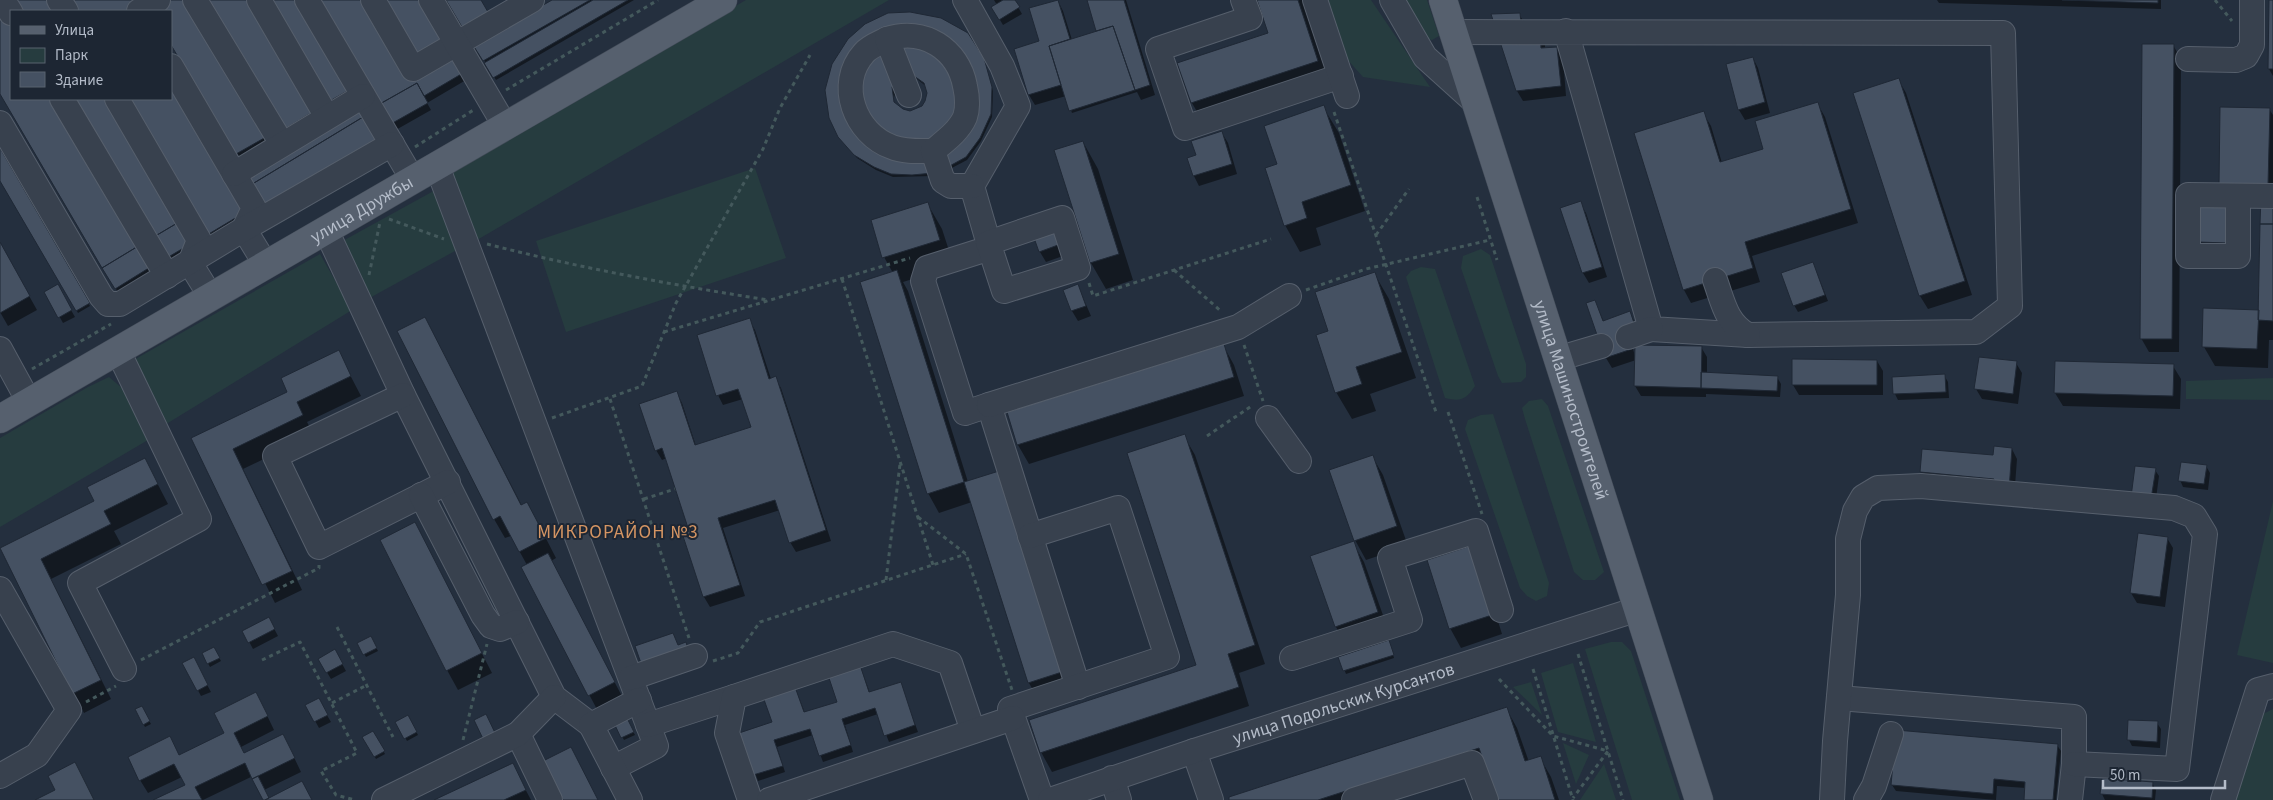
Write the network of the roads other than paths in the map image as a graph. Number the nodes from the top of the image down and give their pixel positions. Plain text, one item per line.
1 (3, 0) edge
2 (158, 0) edge
3 (195, 0) edge
4 (259, 0) edge
5 (307, 0) edge
6 (372, 0) edge
7 (431, 0) edge
8 (532, 0) edge
9 (723, 0) edge
10 (965, 0) edge
11 (1244, 0) edge
12 (1315, 0) edge
13 (1392, 0) edge
14 (1443, 0) edge
15 (2252, 0) edge
16 (496, 9) edge
17 (141, 10) edge
18 (10, 11) edge
19 (1566, 31) junction
20 (1453, 32) junction
21 (887, 39) junction
22 (457, 44) junction
23 (2188, 59) dead end
24 (172, 68) edge
25 (909, 95) dead end
26 (363, 96) junction
27 (63, 100) edge
28 (118, 100) edge
29 (1476, 103) junction
30 (327, 117) junction
31 (1264, 117) dead end
32 (0, 123) edge
33 (505, 126) junction
34 (1233, 128) dead end
35 (282, 144) junction
36 (392, 144) junction
37 (934, 151) junction
38 (437, 166) junction
39 (234, 174) junction
40 (413, 180) junction
41 (972, 186) junction
42 (2238, 196) dead end
43 (2273, 196) edge
44 (244, 229) junction
45 (326, 230) junction
46 (190, 263) junction
47 (266, 265) junction
48 (167, 276) junction
49 (1716, 280) dead end
50 (1289, 296) road end
51 (210, 297) junction
52 (1652, 329) junction
53 (1748, 335) junction
54 (1628, 337) dead end
55 (1601, 346) dead end
56 (0, 349) edge
57 (118, 351) junction
58 (1556, 358) junction
59 (403, 395) junction
60 (29, 402) junction
61 (989, 405) junction
62 (1265, 408) road end
63 (0, 419) edge
64 (1299, 460) dead end
65 (448, 482) junction
66 (422, 495) junction
67 (1030, 536) junction
68 (3, 600) edge
69 (1638, 609) junction
70 (1501, 610) dead end
71 (517, 622) junction
72 (1292, 658) dead end
73 (702, 660) road end
74 (124, 668) road end
75 (631, 678) junction
76 (2273, 686) edge
77 (1078, 687) junction
78 (554, 697) junction
79 (734, 697) junction
80 (1839, 698) junction
81 (639, 700) junction
82 (1016, 712) junction
83 (591, 725) junction
84 (648, 725) junction
85 (973, 732) junction
86 (518, 734) junction
87 (1891, 734) dead end
88 (1194, 751) junction
89 (2074, 764) junction
90 (613, 768) junction
91 (0, 776) edge
92 (1116, 789) edge
93 (384, 800) edge
94 (550, 800) edge
95 (630, 800) edge
96 (750, 800) edge
97 (768, 800) edge
98 (1042, 800) edge
99 (1050, 800) edge
100 (1210, 800) edge
101 (1354, 800) edge
102 (1486, 800) edge
103 (1699, 800) edge
104 (1832, 800) edge
105 (1866, 800) edge
106 (2070, 800) edge
107 (2223, 800) edge

1 - 18 street
2 - 17 street
3 - 35 street
4 - 30 street
5 - 26 street
6 - 22 street
7 - 22 street
8 - 16 street
9 - 33 main road, улица Дружбы
10 - 41 street
11 - 12 street
13 - 29 street
14 - 20 main road, улица Машиностроителей
15 - 23 street
16 - 22 street
19 - 20 street
19 - 52 street
19 - 53 street
20 - 29 main road, улица Машиностроителей
21 - 25 street
21 - 37 street
21 - 37 street
22 - 33 street
24 - 39 street
26 - 30 street
26 - 36 street
27 - 48 street
28 - 46 street
29 - 58 main road, улица Машиностроителей
30 - 35 street
31 - 34 street
32 - 48 street
33 - 38 main road, улица Дружбы
35 - 39 street
36 - 40 street
36 - 44 street
37 - 41 street
38 - 40 main road, улица Дружбы
38 - 75 street
39 - 44 street
40 - 45 main road, улица Дружбы
41 - 61 street
42 - 43 street
44 - 46 street
44 - 47 street
45 - 47 main road, улица Дружбы
45 - 59 street
46 - 48 street
46 - 51 street
47 - 51 main road, улица Дружбы
49 - 53 street
50 - 61 street
51 - 57 main road, улица Дружбы
52 - 53 street
52 - 54 street
55 - 58 street
56 - 60 street
57 - 60 main road, улица Дружбы
57 - 74 street
58 - 69 main road, улица Машиностроителей
59 - 65 street
59 - 66 street
60 - 63 main road, улица Дружбы
61 - 67 street
62 - 64 street
65 - 66 street
65 - 71 street
66 - 71 street
67 - 77 street
67 - 77 street
68 - 91 street
69 - 88 street, улица Подольских Курсантов
69 - 103 main road, улица Машиностроителей
70 - 72 street
71 - 78 street
73 - 75 street
75 - 81 street
76 - 107 street
77 - 82 street
78 - 83 street
78 - 86 street
79 - 84 street
79 - 85 street
79 - 96 street
80 - 89 street
80 - 89 street
80 - 104 street
81 - 83 street
81 - 84 street
82 - 85 street
82 - 98 street
83 - 90 street
84 - 90 street
85 - 97 street
86 - 93 street
86 - 94 street
87 - 105 street
88 - 92 street, улица Подольских Курсантов
88 - 100 street
89 - 106 street
90 - 95 street
92 - 99 street, улица Подольских Курсантов
101 - 102 street

